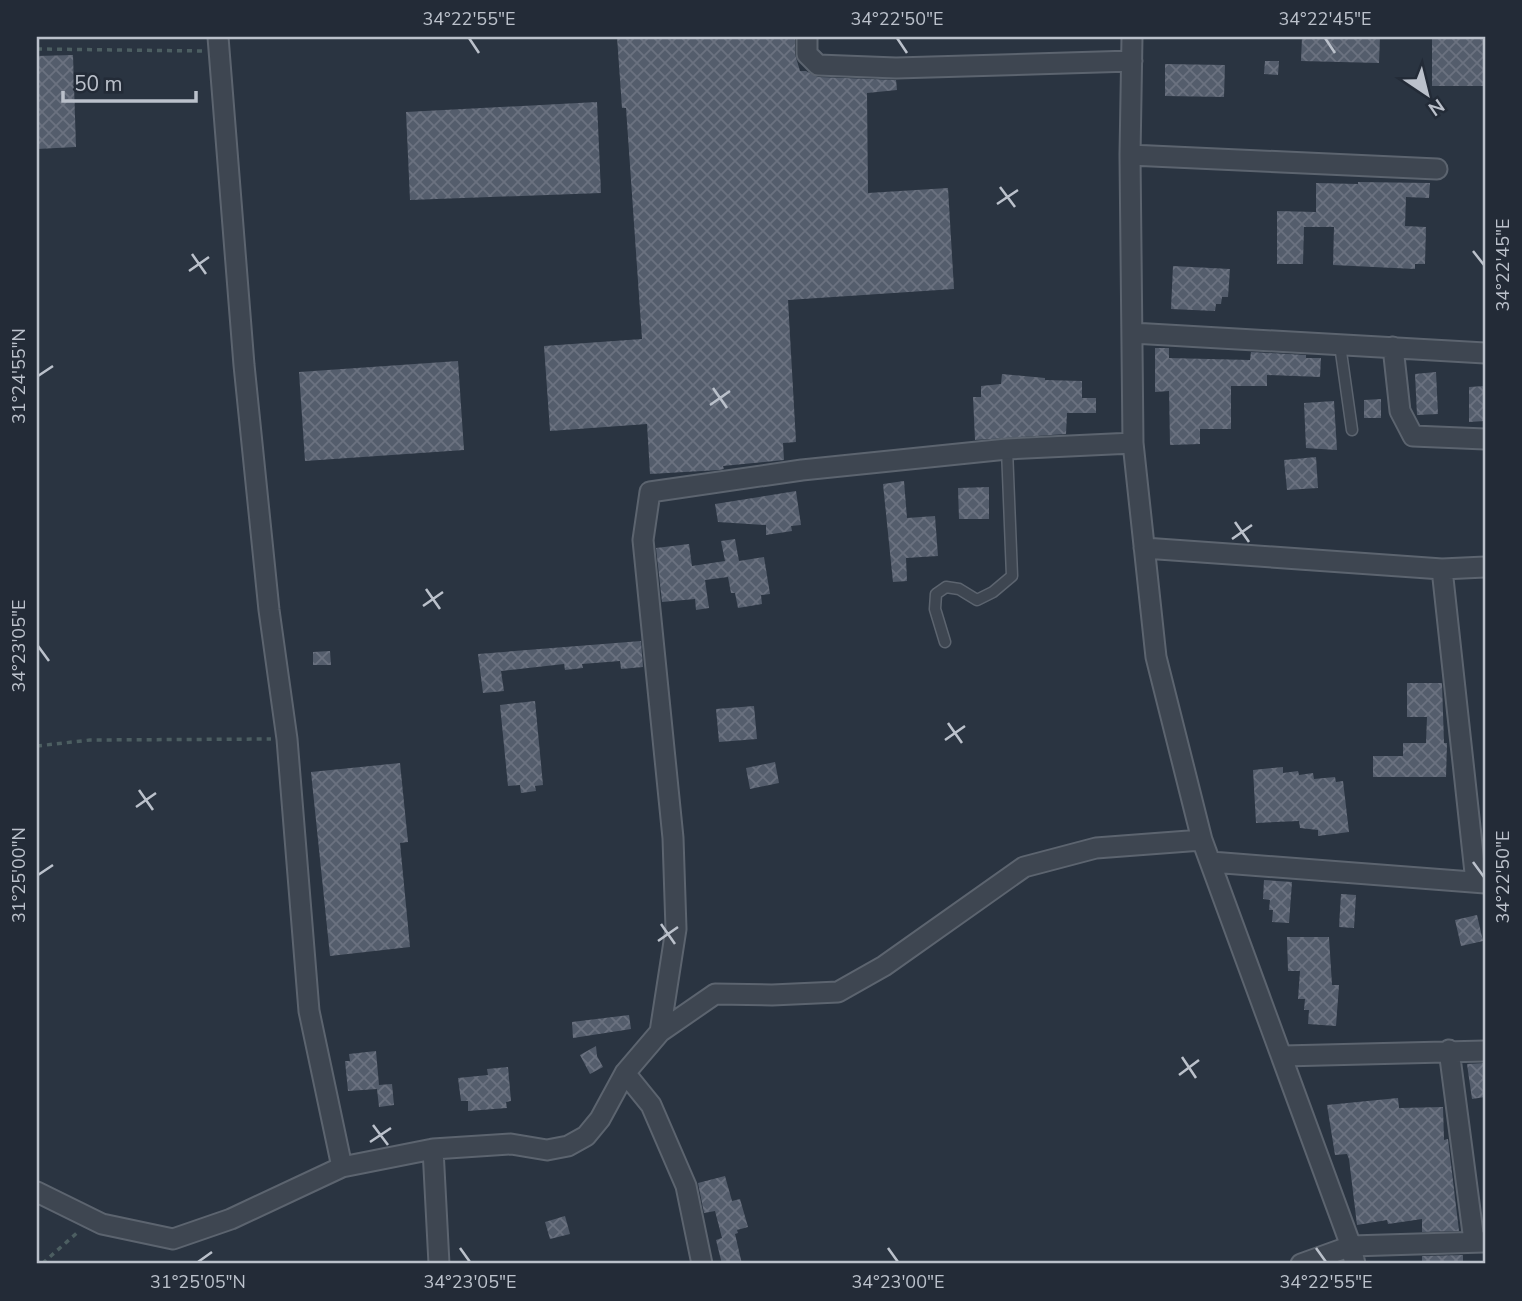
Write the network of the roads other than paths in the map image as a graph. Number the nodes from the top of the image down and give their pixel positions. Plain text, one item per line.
1 (807, 37) edge
2 (1132, 37) edge
3 (219, 44) edge
4 (1132, 61) junction
5 (1130, 155) junction
6 (1437, 169) dead end
7 (1132, 333) junction
8 (1340, 345) junction
9 (1393, 347) junction
10 (1485, 353) edge
11 (1352, 430) dead end
12 (1485, 439) edge
13 (1133, 443) junction
14 (1007, 449) junction
15 (1143, 548) junction
16 (1485, 567) edge
17 (1442, 569) junction
18 (945, 642) dead end
19 (1202, 840) junction
20 (1211, 862) junction
21 (1480, 882) edge
22 (660, 1032) junction
23 (1449, 1050) junction
24 (1485, 1051) edge
25 (1283, 1056) junction
26 (625, 1073) junction
27 (433, 1149) junction
28 (342, 1167) junction
29 (37, 1192) edge
30 (1479, 1242) edge
31 (1353, 1255) edge
32 (439, 1264) edge
33 (702, 1264) edge
34 (1301, 1264) edge

1 - 4 street
2 - 4 street
3 - 28 street
4 - 5 street
5 - 6 street
5 - 7 street
7 - 8 street
7 - 13 street
8 - 9 street
8 - 11 lane
9 - 10 street
9 - 12 street
13 - 14 street
13 - 15 street
14 - 18 lane
14 - 22 street
15 - 17 street
15 - 19 street
16 - 17 street
17 - 21 street
19 - 20 street
19 - 22 street
20 - 21 street
20 - 25 street
22 - 26 street
23 - 24 street
23 - 25 street
23 - 30 street
25 - 31 street
26 - 27 street
26 - 33 street
27 - 28 street
27 - 32 street
28 - 29 street
30 - 31 street
31 - 34 street

